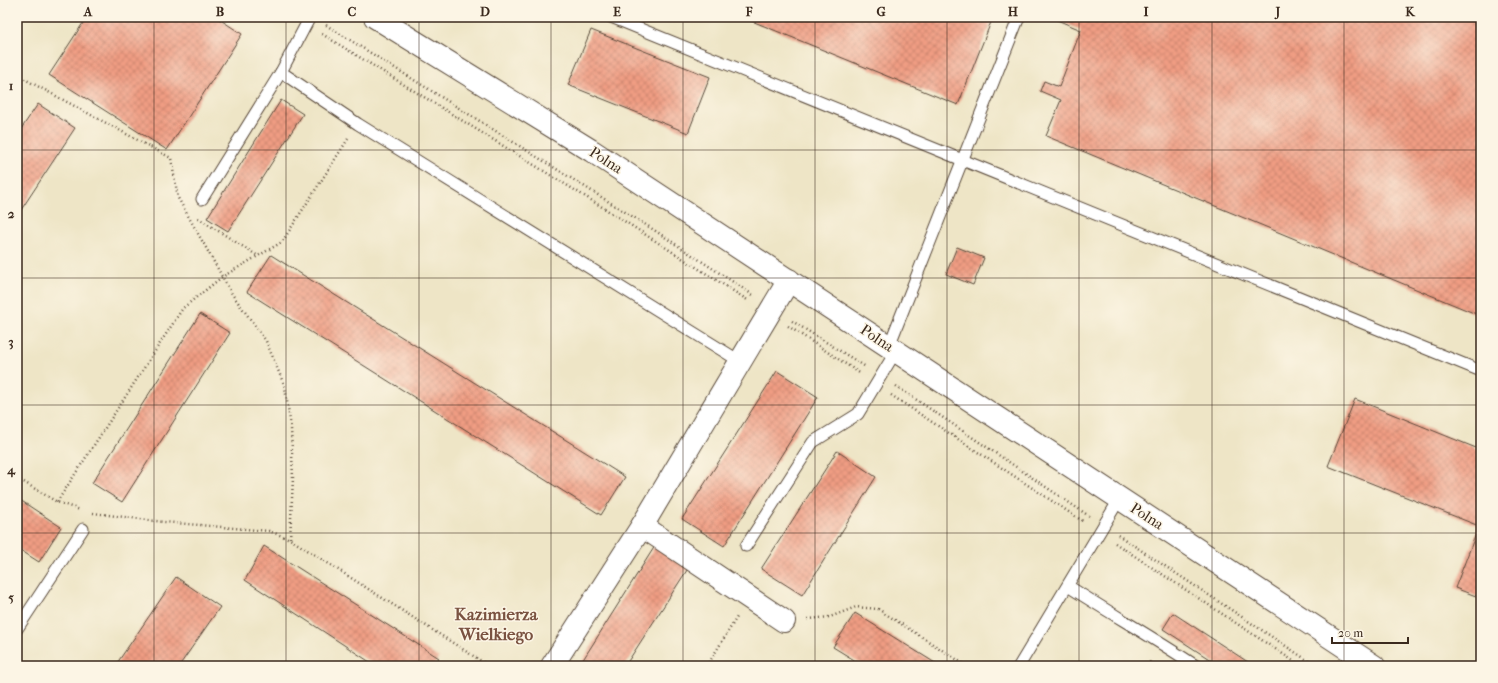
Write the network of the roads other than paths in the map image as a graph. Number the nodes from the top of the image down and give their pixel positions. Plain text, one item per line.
1 (375, 17) edge
2 (611, 17) edge
3 (1019, 17) edge
4 (313, 21) edge
5 (281, 72) junction
6 (962, 160) junction
7 (202, 199) dead end
8 (789, 280) junction
9 (892, 348) junction
10 (741, 362) junction
11 (1481, 371) edge
12 (1120, 498) junction
13 (642, 526) junction
14 (83, 529) dead end
15 (746, 546) dead end
16 (1068, 586) junction
17 (784, 622) road end
18 (17, 629) edge
19 (552, 666) edge
20 (1019, 666) edge
21 (1196, 666) edge
22 (1374, 666) edge

1 - 8 street, Polna
2 - 6 lane
3 - 6 lane
4 - 5 lane
5 - 7 lane
5 - 10 lane
6 - 9 lane
6 - 11 lane
8 - 9 street, Polna
8 - 10 street
9 - 12 street, Polna
9 - 15 lane
10 - 13 street
12 - 16 lane
12 - 22 street, Polna
13 - 17 street
13 - 19 street
14 - 18 lane
16 - 20 lane
16 - 21 lane

